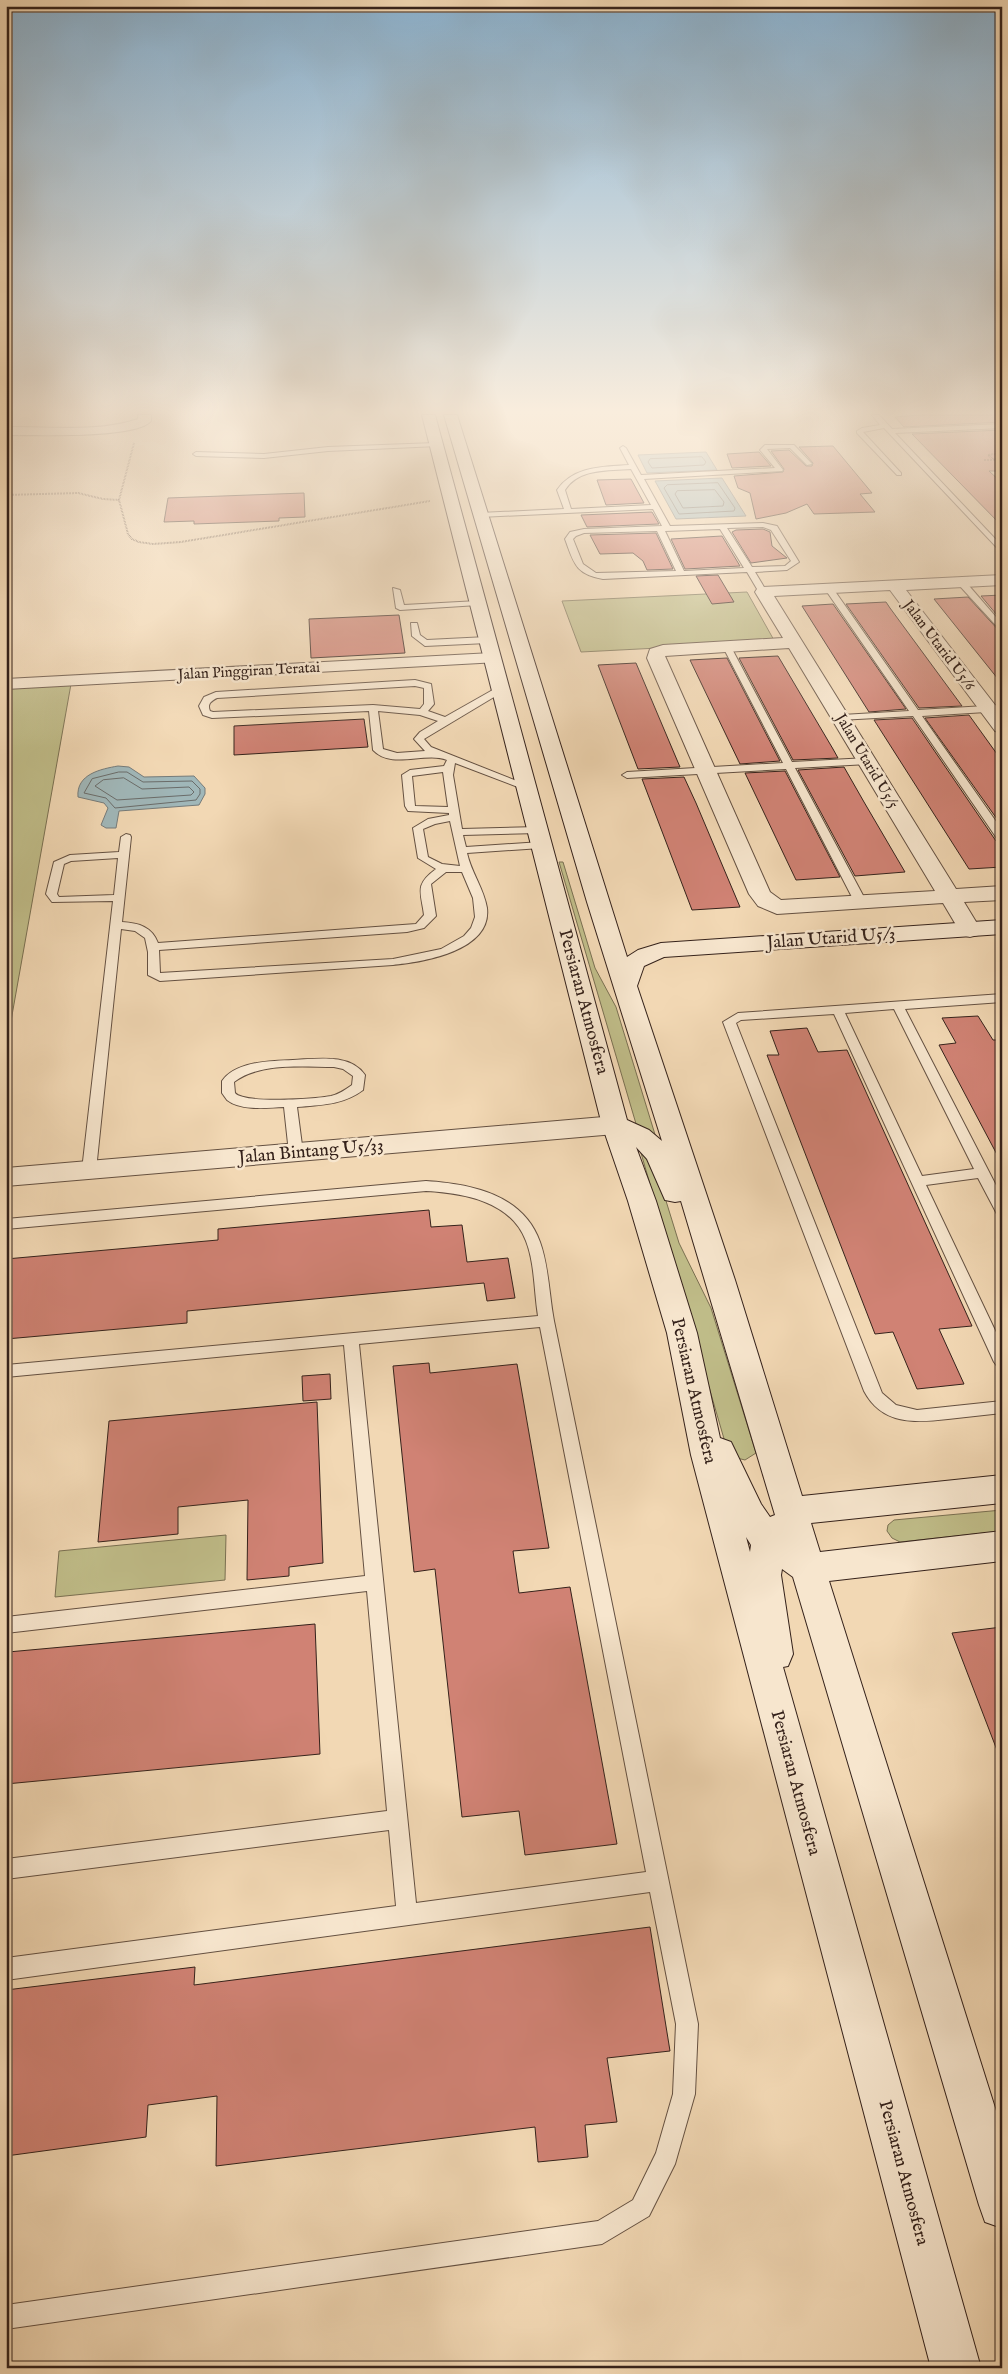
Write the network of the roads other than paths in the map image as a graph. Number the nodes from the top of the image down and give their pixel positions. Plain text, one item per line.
1 (457, 526) edge
2 (483, 526) edge
3 (722, 526) junction
4 (731, 526) edge
5 (766, 526) edge
6 (980, 526) edge
7 (664, 528) junction
8 (1000, 547) edge
9 (749, 570) junction
10 (681, 573) junction
11 (1002, 580) edge
12 (961, 582) junction
13 (895, 586) junction
14 (829, 589) junction
15 (396, 590) dead end
16 (763, 592) junction
17 (478, 603) junction
18 (414, 625) dead end
19 (1002, 630) edge
20 (795, 643) junction
21 (727, 647) junction
22 (490, 649) junction
23 (6, 684) edge
24 (501, 689) junction
25 (373, 708) junction
26 (995, 709) edge
27 (422, 712) junction
28 (916, 713) junction
29 (842, 718) junction
30 (446, 720) junction
31 (1002, 727) edge
32 (437, 752) junction
33 (453, 758) junction
34 (868, 761) junction
35 (789, 766) junction
36 (447, 769) junction
37 (704, 770) junction
38 (627, 775) dead end
39 (526, 787) junction
40 (455, 814) junction
41 (458, 832) junction
42 (559, 836) junction
43 (126, 837) dead end
44 (1002, 838) edge
45 (461, 850) junction
46 (123, 854) junction
47 (466, 869) junction
48 (443, 870) junction
49 (1002, 893) edge
50 (948, 896) junction
51 (118, 898) junction
52 (860, 901) junction
53 (606, 924) junction
54 (115, 925) junction
55 (1002, 927) edge
56 (970, 930) junction
57 (154, 946) junction
58 (661, 950) junction
59 (625, 986) junction
60 (1002, 998) edge
61 (898, 1006) junction
62 (838, 1010) junction
63 (290, 1102) junction
64 (615, 1125) junction
65 (296, 1153) junction
66 (89, 1170) junction
67 (982, 1173) junction
68 (6, 1178) edge
69 (917, 1181) junction
70 (1002, 1211) edge
71 (6, 1224) edge
72 (720, 1280) junction
73 (546, 1321) junction
74 (682, 1333) junction
75 (350, 1339) junction
76 (1002, 1362) edge
77 (6, 1371) edge
78 (1002, 1407) edge
79 (1002, 1489) edge
80 (780, 1526) junction
81 (1002, 1546) edge
82 (808, 1568) junction
83 (375, 1582) junction
84 (6, 1625) edge
85 (398, 1819) junction
86 (6, 1869) edge
87 (658, 1881) junction
88 (822, 1881) junction
89 (407, 1915) junction
90 (6, 1969) edge
91 (1002, 2205) edge
92 (6, 2317) edge
93 (956, 2368) edge

1 - 17 street, Persiaran Atmosfera
2 - 42 street, Persiaran Atmosfera
3 - 4 lane
3 - 7 lane
3 - 9 lane
5 - 9 lane
6 - 8 lane
7 - 10 lane
7 - 10 lane
9 - 10 lane
9 - 16 lane
11 - 12 street
12 - 13 street
12 - 19 lane
13 - 14 street
13 - 26 street, Jalan Utarid U5/6
14 - 16 street
14 - 28 lane
15 - 17 lane
16 - 20 street, Jalan Utarid U5/5
17 - 22 street, Persiaran Atmosfera
18 - 22 lane
20 - 21 street
20 - 29 street, Jalan Utarid U5/5
21 - 35 lane
21 - 37 street
22 - 23 street, Jalan Pinggiran Teratai
22 - 24 street, Persiaran Atmosfera
24 - 30 lane
24 - 39 street, Persiaran Atmosfera
25 - 27 lane
25 - 27 lane
25 - 32 lane
26 - 28 lane
26 - 31 street, Jalan Utarid U5/6
27 - 30 lane
28 - 29 lane
28 - 44 lane
29 - 34 street, Jalan Utarid U5/5
30 - 32 lane
32 - 33 lane
33 - 36 lane
33 - 39 lane
34 - 35 lane
34 - 50 street, Jalan Utarid U5/5
35 - 37 lane
35 - 52 lane
36 - 40 lane
36 - 40 lane
37 - 38 lane
37 - 52 street
39 - 42 street, Persiaran Atmosfera
40 - 41 lane
40 - 48 lane
41 - 42 lane
41 - 45 lane
42 - 45 lane
42 - 53 street, Persiaran Atmosfera
42 - 64 street, Persiaran Atmosfera
43 - 46 lane
45 - 47 lane
46 - 51 lane
46 - 51 lane
47 - 48 lane
47 - 57 lane
48 - 57 lane
49 - 50 street
50 - 52 street
50 - 56 street, Jalan Utarid U5/5
51 - 54 lane
53 - 58 street
53 - 59 street, Persiaran Atmosfera
54 - 57 lane
54 - 66 lane
55 - 56 street, Jalan Utarid U5/3
56 - 58 street, Jalan Utarid U5/3
58 - 59 street
59 - 72 street, Persiaran Atmosfera
60 - 61 lane
61 - 62 lane
61 - 67 lane
62 - 69 lane
62 - 78 lane
63 - 63 lane
63 - 65 lane
64 - 65 street, Jalan Bintang U5/33
64 - 72 street
64 - 74 street, Persiaran Atmosfera
65 - 66 street, Jalan Bintang U5/33
66 - 68 street, Jalan Bintang U5/33
67 - 69 lane
67 - 70 lane
69 - 76 lane
71 - 73 lane
72 - 80 street, Persiaran Atmosfera
73 - 75 lane
73 - 87 lane
74 - 80 street
74 - 88 street, Persiaran Atmosfera
75 - 77 lane
75 - 83 lane
79 - 80 street
80 - 82 street, Persiaran Atmosfera
80 - 88 street
81 - 82 street
82 - 91 street, Persiaran Atmosfera
83 - 84 lane
83 - 85 lane
85 - 86 lane
85 - 89 lane
87 - 89 lane
87 - 92 lane
88 - 93 street, Persiaran Atmosfera
89 - 90 lane

